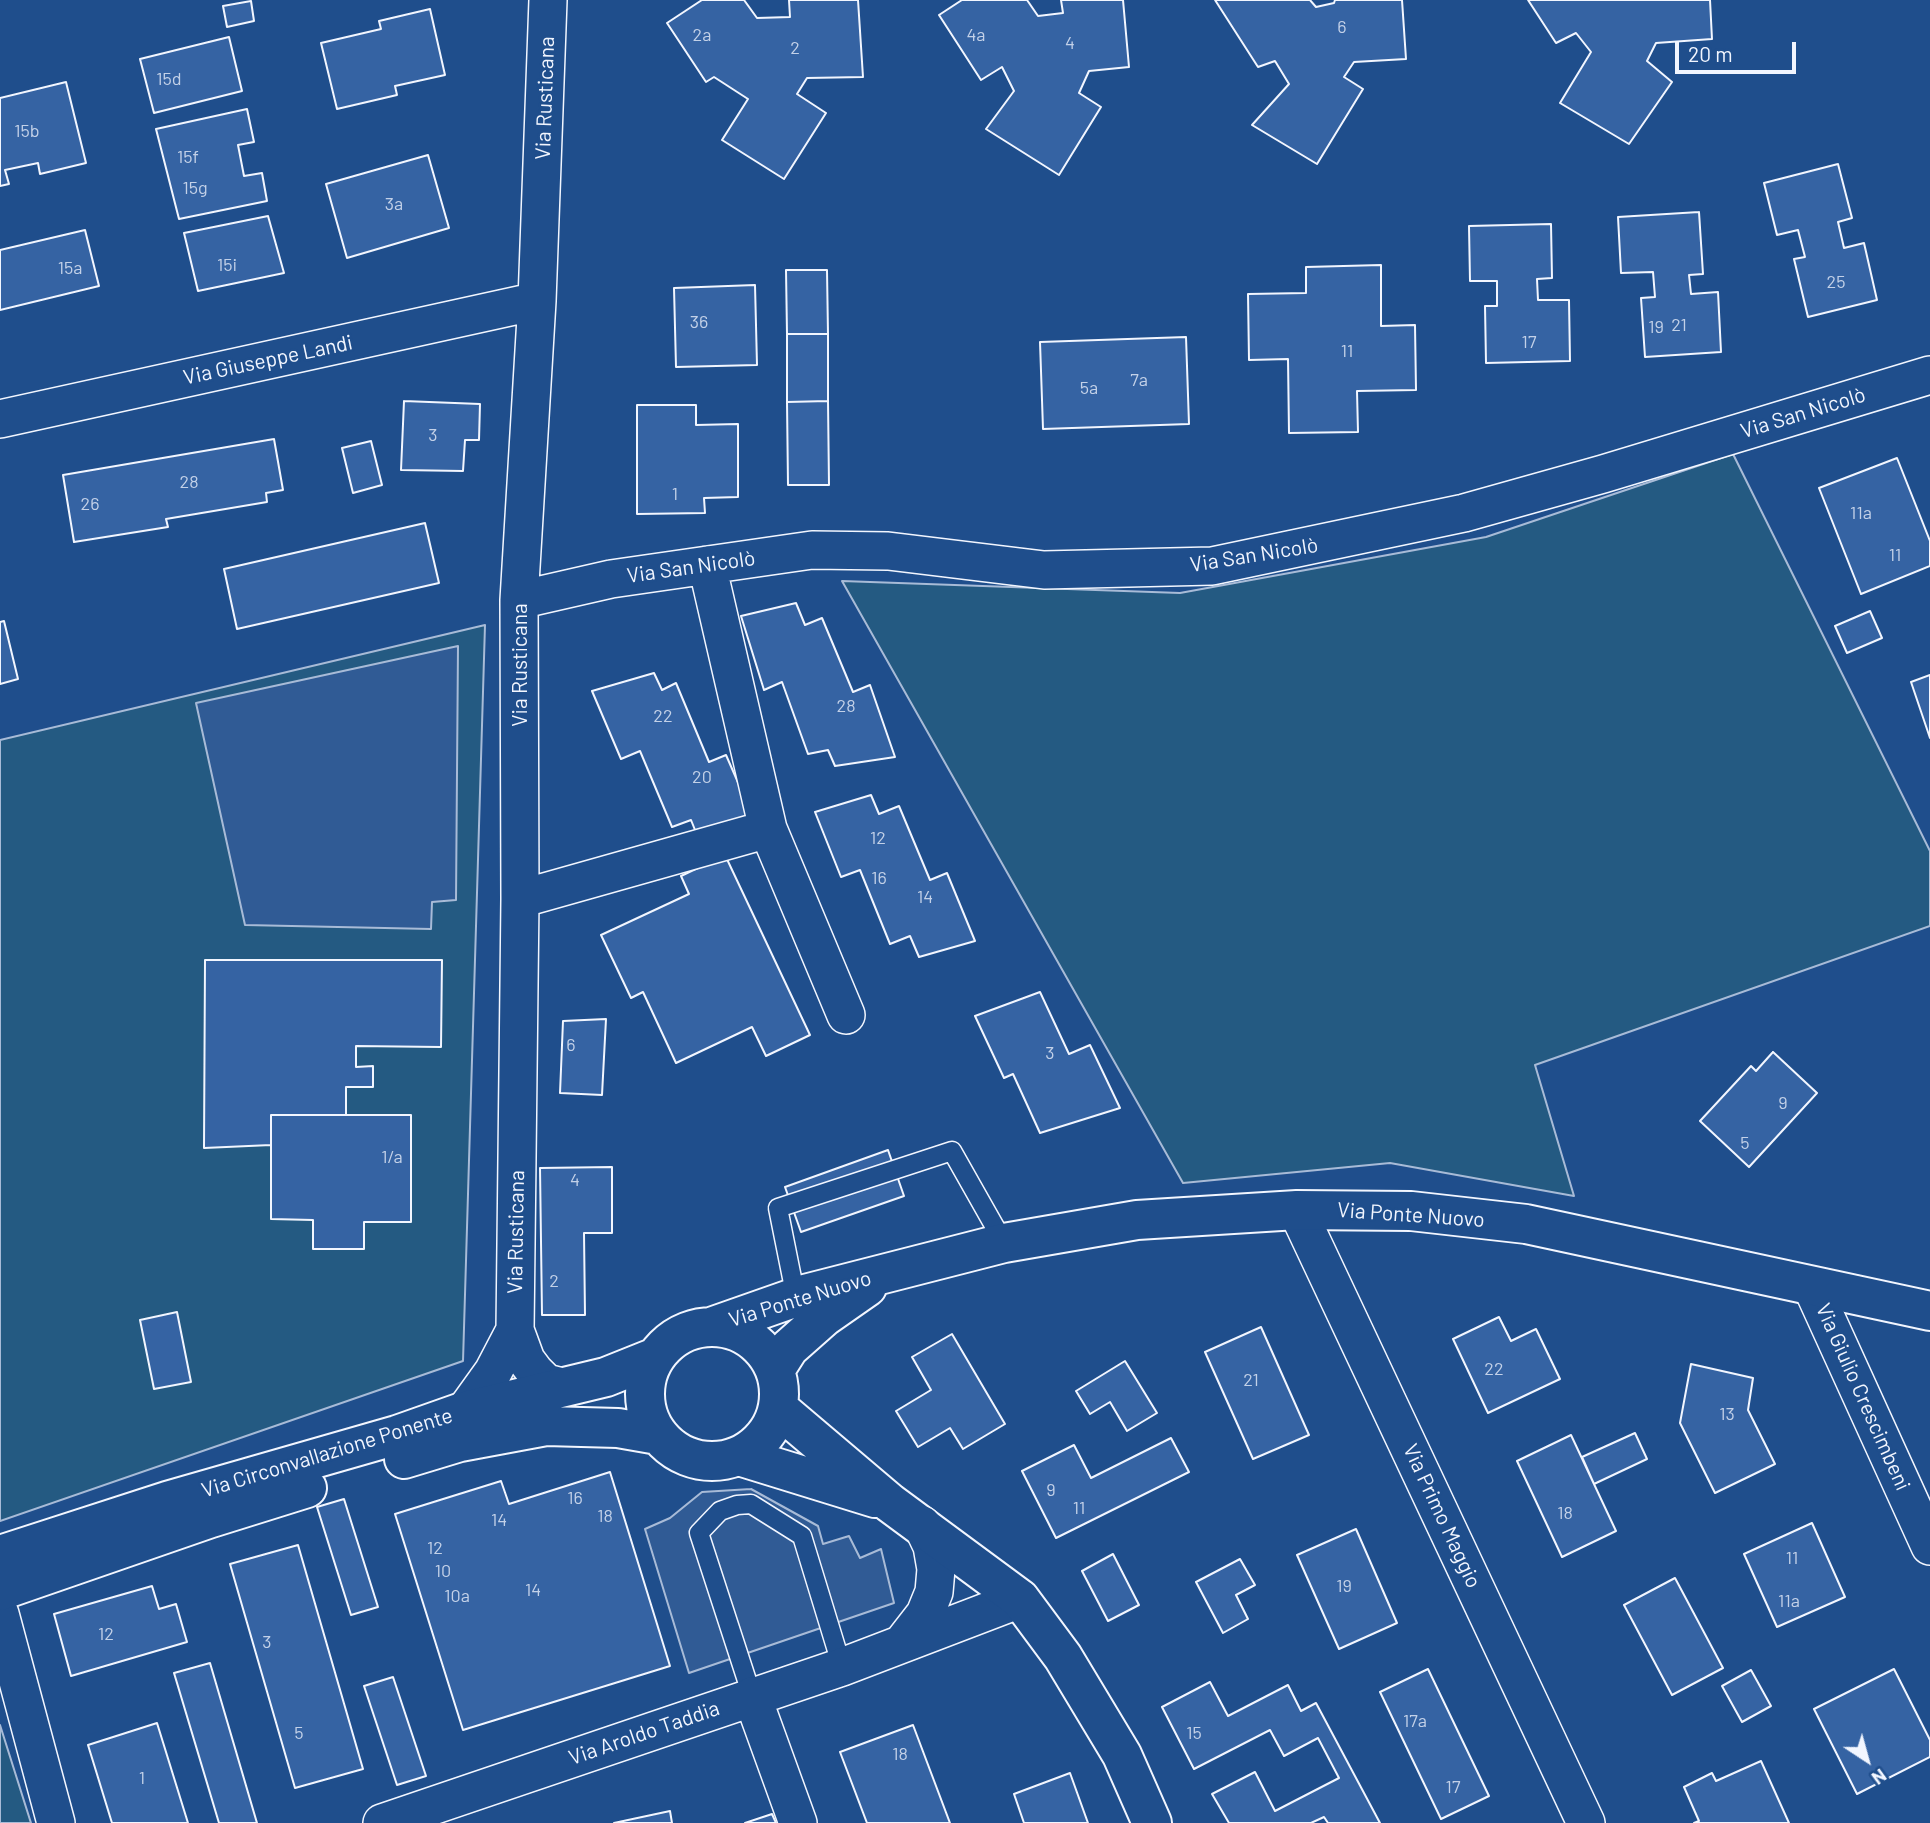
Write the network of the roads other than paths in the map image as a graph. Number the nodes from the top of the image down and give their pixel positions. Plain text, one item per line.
1 (548, 0) edge
2 (537, 301) junction
3 (1930, 375) edge
4 (0, 419) edge
5 (707, 565) junction
6 (519, 600) junction
7 (768, 830) junction
8 (520, 900) junction
9 (846, 1015) dead end
10 (1297, 1210) junction
11 (1004, 1243) junction
12 (889, 1272) junction
13 (1812, 1287) junction
14 (796, 1298) junction
15 (1930, 1311) edge
16 (711, 1327) junction
17 (515, 1330) junction
18 (656, 1357) junction
19 (775, 1370) junction
20 (558, 1387) junction
21 (778, 1408) junction
22 (465, 1411) junction
23 (657, 1435) junction
24 (739, 1456) junction
25 (890, 1503) junction
26 (922, 1525) junction
27 (1930, 1546) edge
28 (0, 1555) edge
29 (0, 1591) edge
30 (1020, 1600) junction
31 (0, 1614) edge
32 (905, 1642) junction
33 (842, 1667) junction
34 (752, 1696) junction
35 (56, 1823) edge
36 (382, 1823) edge
37 (798, 1823) edge
38 (1153, 1823) edge
39 (1586, 1823) edge

1 - 2 street, Via Rusticana
2 - 4 street, Via Giuseppe Landi
2 - 6 street, Via Rusticana
3 - 5 street, Via San Nicolò
5 - 6 street, Via San Nicolò
5 - 7 street
6 - 8 street, Via Rusticana
7 - 8 street
7 - 9 street
8 - 17 street, Via Rusticana
10 - 11 main road, Via Ponte Nuovo
10 - 13 main road, Via Ponte Nuovo
10 - 39 street, Via Primo Maggio
11 - 12 main road, Via Ponte Nuovo
11 - 14 lane
12 - 14 main road, Via Ponte Nuovo
12 - 19 main road, Via Ponte Nuovo
13 - 15 main road, Via Ponte Nuovo
13 - 27 street, Via Giulio Crescimbeni
14 - 16 main road, Via Ponte Nuovo
16 - 18 main road
16 - 19 main road
17 - 20 street, Via Rusticana
17 - 22 street, Via Rusticana
18 - 20 main road, Via Circonvallazione Ponente
18 - 23 main road
19 - 21 main road
20 - 22 main road, Via Circonvallazione Ponente
21 - 24 main road
21 - 25 main road
22 - 28 main road, Via Circonvallazione Ponente
23 - 24 main road
23 - 29 main road, Via Circonvallazione Ponente
24 - 25 main road
25 - 26 main road
26 - 30 main road
26 - 32 street
30 - 32 street, Via Aroldo Taddia
30 - 38 main road
31 - 35 street
32 - 33 street, Via Aroldo Taddia
33 - 34 street, Via Aroldo Taddia
33 - 34 lane
34 - 36 street, Via Aroldo Taddia
34 - 37 street

